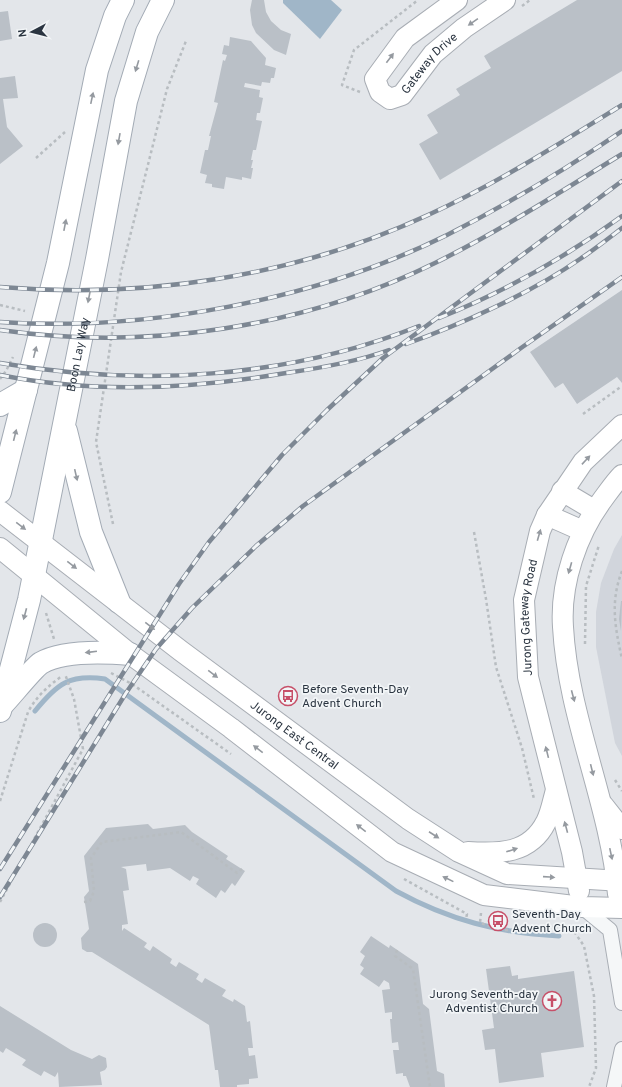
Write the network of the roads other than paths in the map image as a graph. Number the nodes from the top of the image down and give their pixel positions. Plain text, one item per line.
1 (123, 0) edge
2 (163, 0) edge
3 (457, 0) edge
4 (505, 0) edge
5 (26, 390) junction
6 (0, 405) edge
7 (64, 424) junction
8 (622, 424) edge
9 (622, 476) edge
10 (562, 491) junction
11 (0, 492) edge
12 (594, 510) junction
13 (0, 511) edge
14 (547, 515) junction
15 (583, 531) junction
16 (41, 542) junction
17 (0, 548) edge
18 (34, 576) junction
19 (119, 602) junction
20 (130, 654) junction
21 (1, 708) edge
22 (556, 790) junction
23 (600, 802) junction
24 (622, 829) edge
25 (459, 852) junction
26 (577, 879) junction
27 (619, 882) edge
28 (582, 907) junction
29 (621, 908) edge
30 (610, 930) junction
31 (622, 1003) edge
32 (622, 1049) edge
33 (614, 1087) edge

5 -> 1 main road
2 -> 7 main road, Boon Lay Way
4 -> 3 main road, Gateway Drive
5 - 6 main road
11 -> 5 main road
7 - 16 main road, Boon Lay Way
7 -> 19 main road
10 -> 8 main road, Jurong Gateway Road
9 - 12 main road
10 - 12 main road
10 - 14 main road, Jurong Gateway Road
12 - 15 main road
13 -> 16 main road, Jurong East Central
14 - 15 main road
22 -> 14 main road, Jurong Gateway Road
15 -> 23 main road
16 - 18 main road, Boon Lay Way
16 -> 19 main road, Jurong East Central
17 - 18 main road
18 - 20 main road
18 -> 21 main road, Boon Lay Way
19 -> 25 main road, Jurong East Central
20 -> 21 main road
28 -> 20 main road
25 -> 22 main road
26 -> 22 main road, Jurong Gateway Road
23 - 24 main road
23 -> 27 main road
25 -> 26 main road, Jurong East Central
26 - 27 main road, Jurong East Central
26 - 28 main road, Jurong Gateway Road
27 - 29 main road
28 - 29 main road
28 - 30 street
29 - 30 street
30 - 31 street
32 - 33 street

